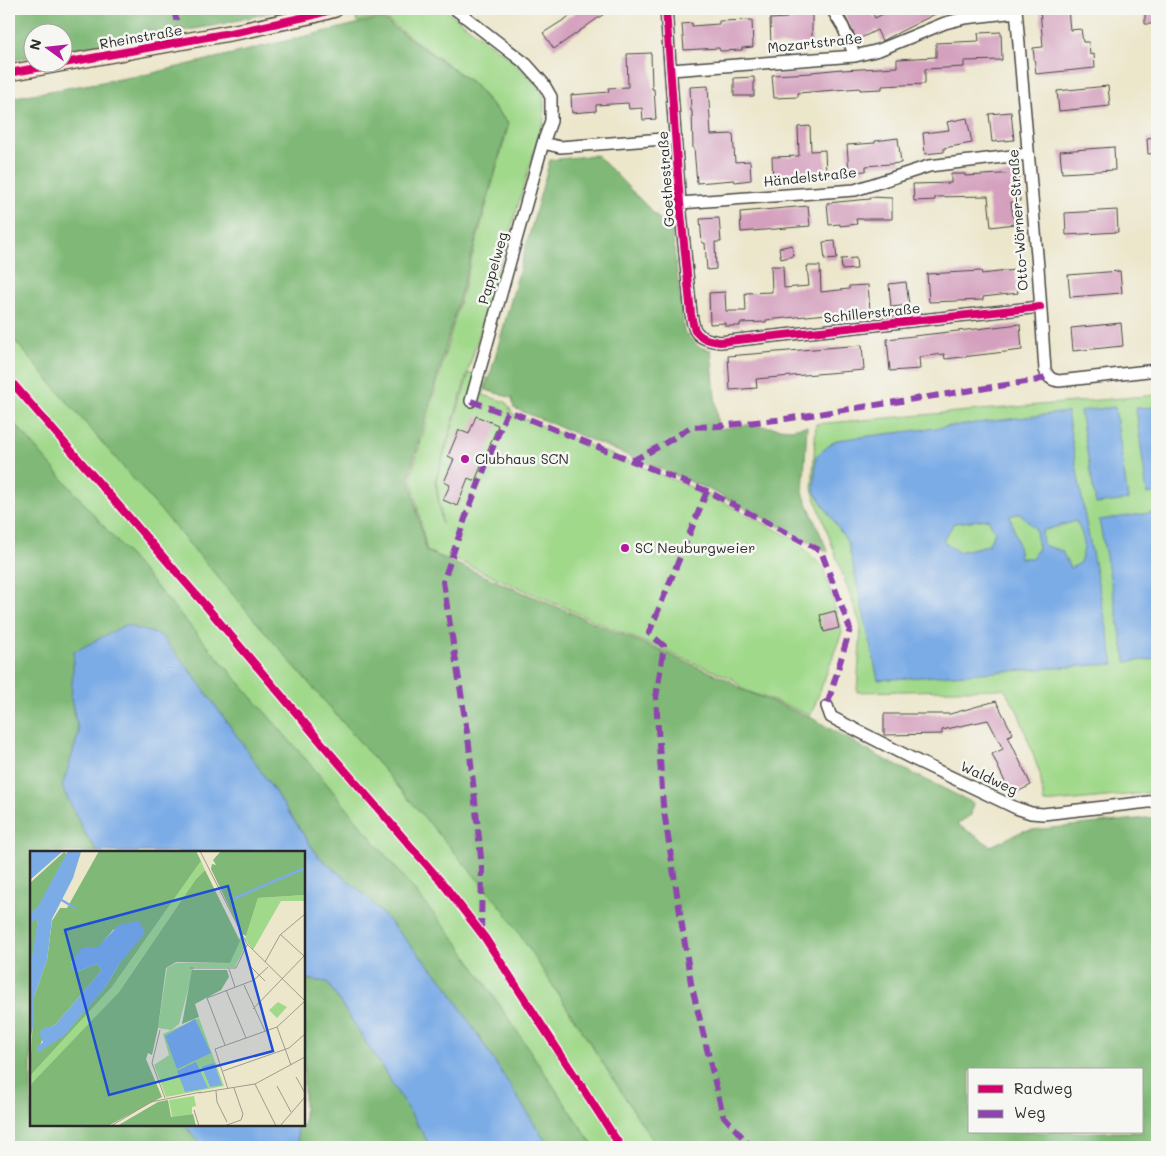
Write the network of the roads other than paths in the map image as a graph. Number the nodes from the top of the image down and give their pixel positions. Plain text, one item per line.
1 (335, 9) edge
2 (455, 9) edge
3 (666, 9) edge
4 (832, 9) edge
5 (1016, 10) edge
6 (855, 56) junction
7 (671, 70) junction
8 (9, 73) edge
9 (676, 138) junction
10 (543, 143) junction
11 (1028, 154) junction
12 (680, 203) junction
13 (1040, 307) junction
14 (708, 340) joint
15 (1157, 370) edge
16 (471, 401) dead end
17 (826, 706) dead end
18 (1157, 801) edge

1 - 8 main road, Rheinstraße
2 - 10 street, Pappelweg
3 - 7 street, Goethestraße
4 - 6 street
5 - 6 street, Mozartstraße
5 - 11 street, Otto-Wörner-Straße
6 - 7 street, Mozartstraße
7 - 9 street, Goethestraße
9 - 10 street
9 - 12 street, Goethestraße
10 - 16 street, Pappelweg
11 - 12 street, Händelstraße
11 - 13 street, Otto-Wörner-Straße
12 - 14 street, Goethestraße
13 - 14 street, Schillerstraße
13 - 15 street, Otto-Wörner-Straße
17 - 18 street, Waldweg

